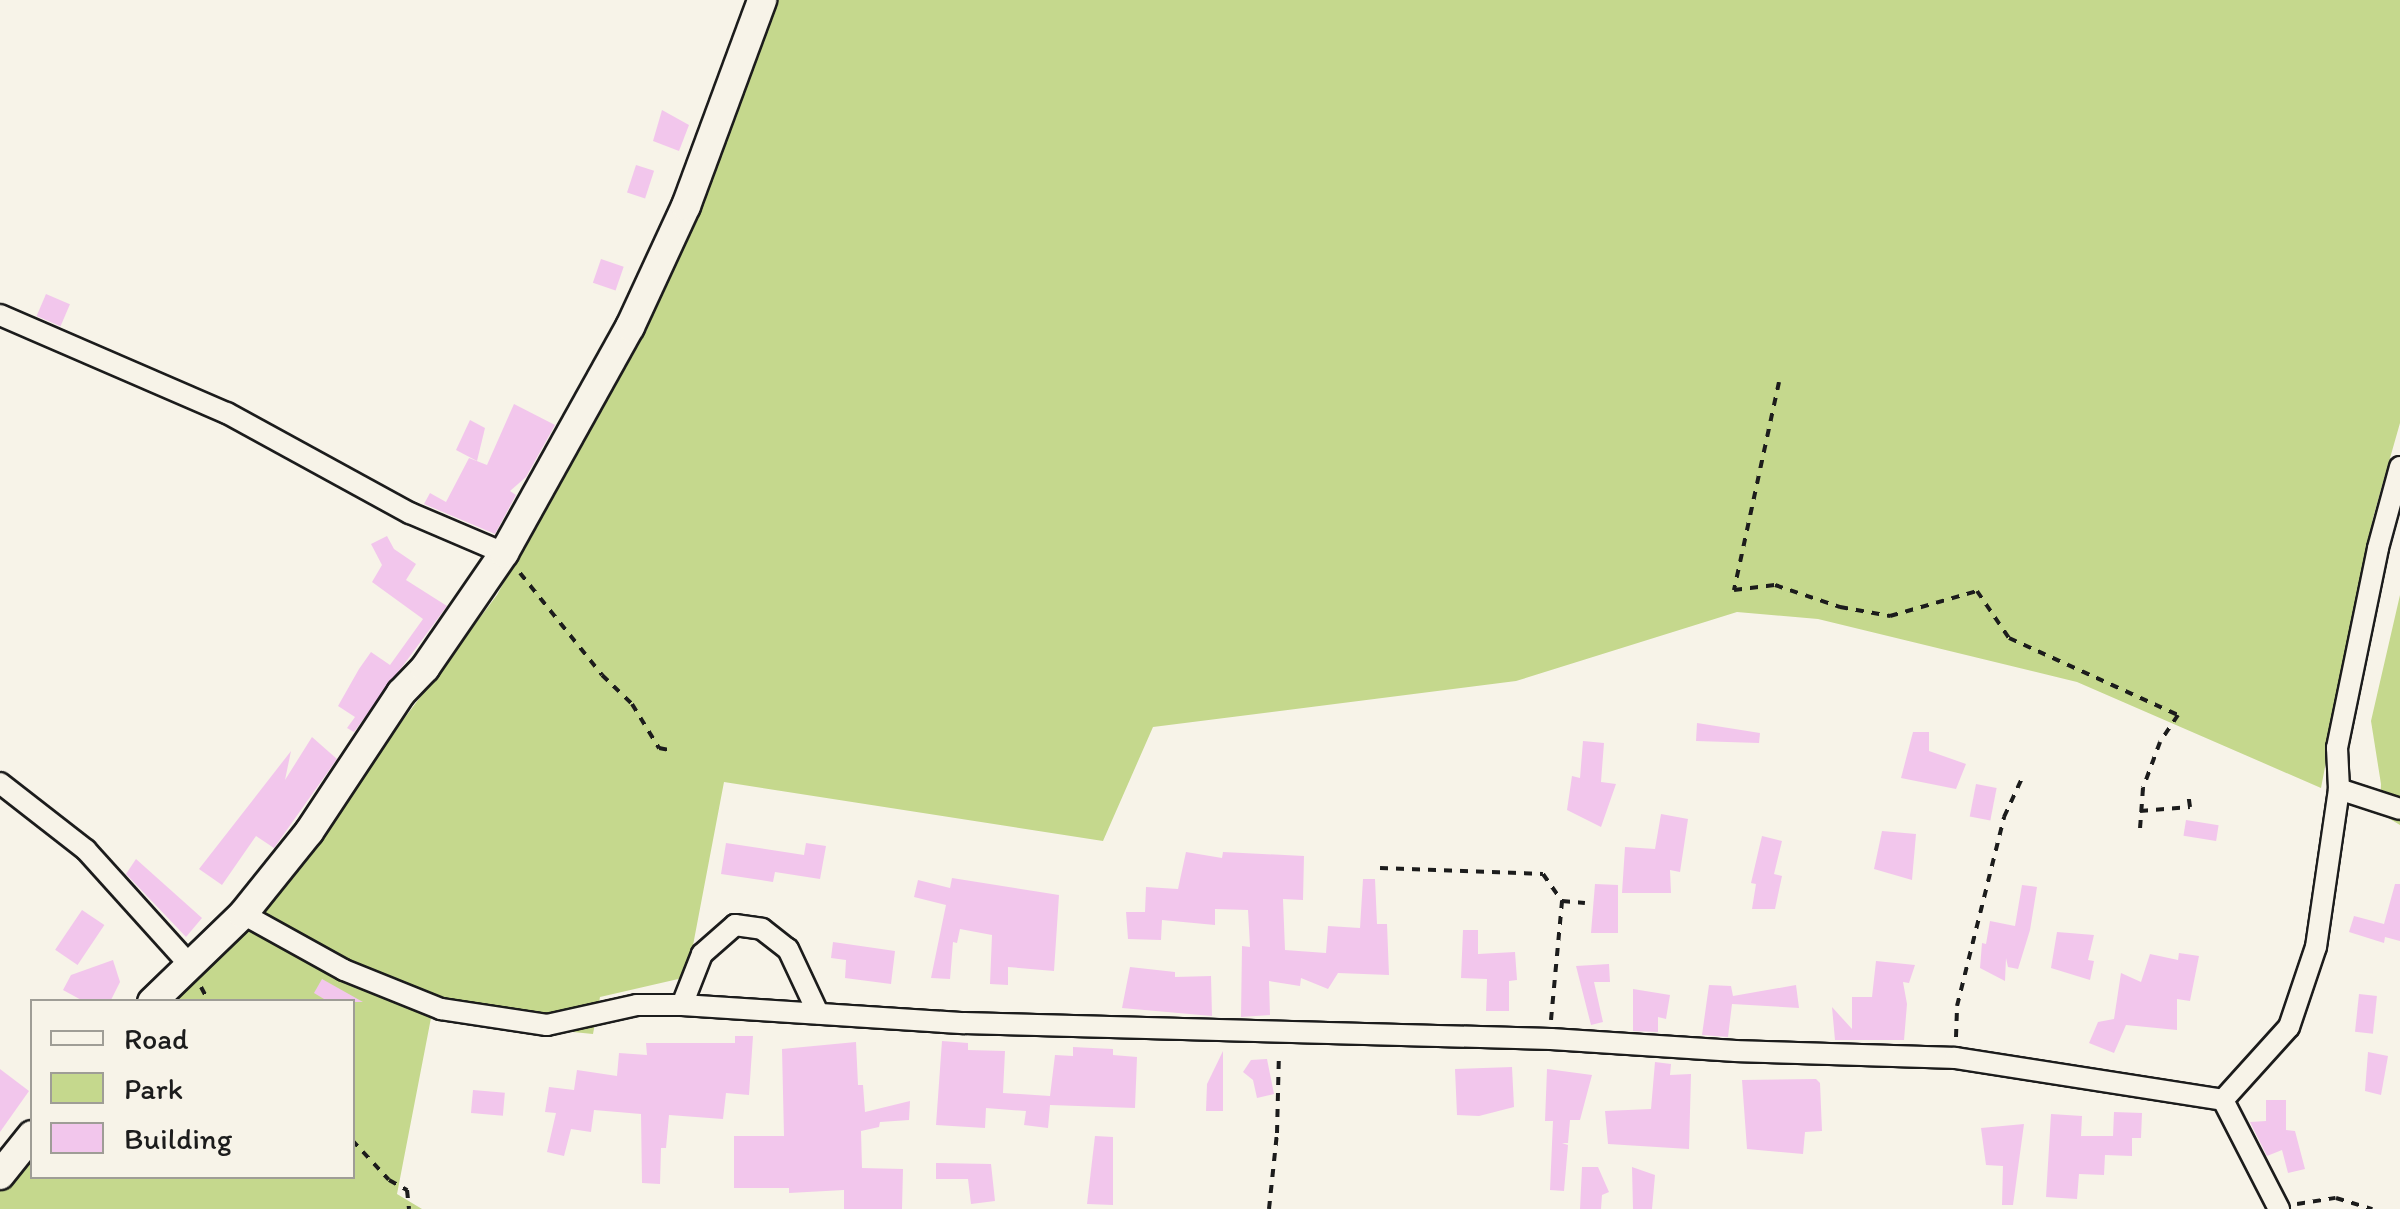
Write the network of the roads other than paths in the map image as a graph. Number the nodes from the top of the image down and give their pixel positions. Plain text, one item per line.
1 (762, 0) edge
2 (0, 315) edge
3 (2400, 467) edge
4 (504, 553) junction
5 (0, 783) edge
6 (2339, 789) junction
7 (2400, 810) edge
8 (244, 914) junction
9 (190, 965) junction
10 (155, 999) edge
11 (682, 1005) junction
12 (818, 1013) junction
13 (2223, 1100) junction
14 (30, 1138) edge
15 (0, 1176) edge
16 (2278, 1208) edge

1 - 4 street
2 - 4 street
3 - 6 street
4 - 8 street
5 - 9 street
6 - 7 street
6 - 13 street
8 - 9 street
8 - 11 street
9 - 10 street
11 - 12 street
11 - 12 street
12 - 13 street
13 - 16 street
14 - 15 street

